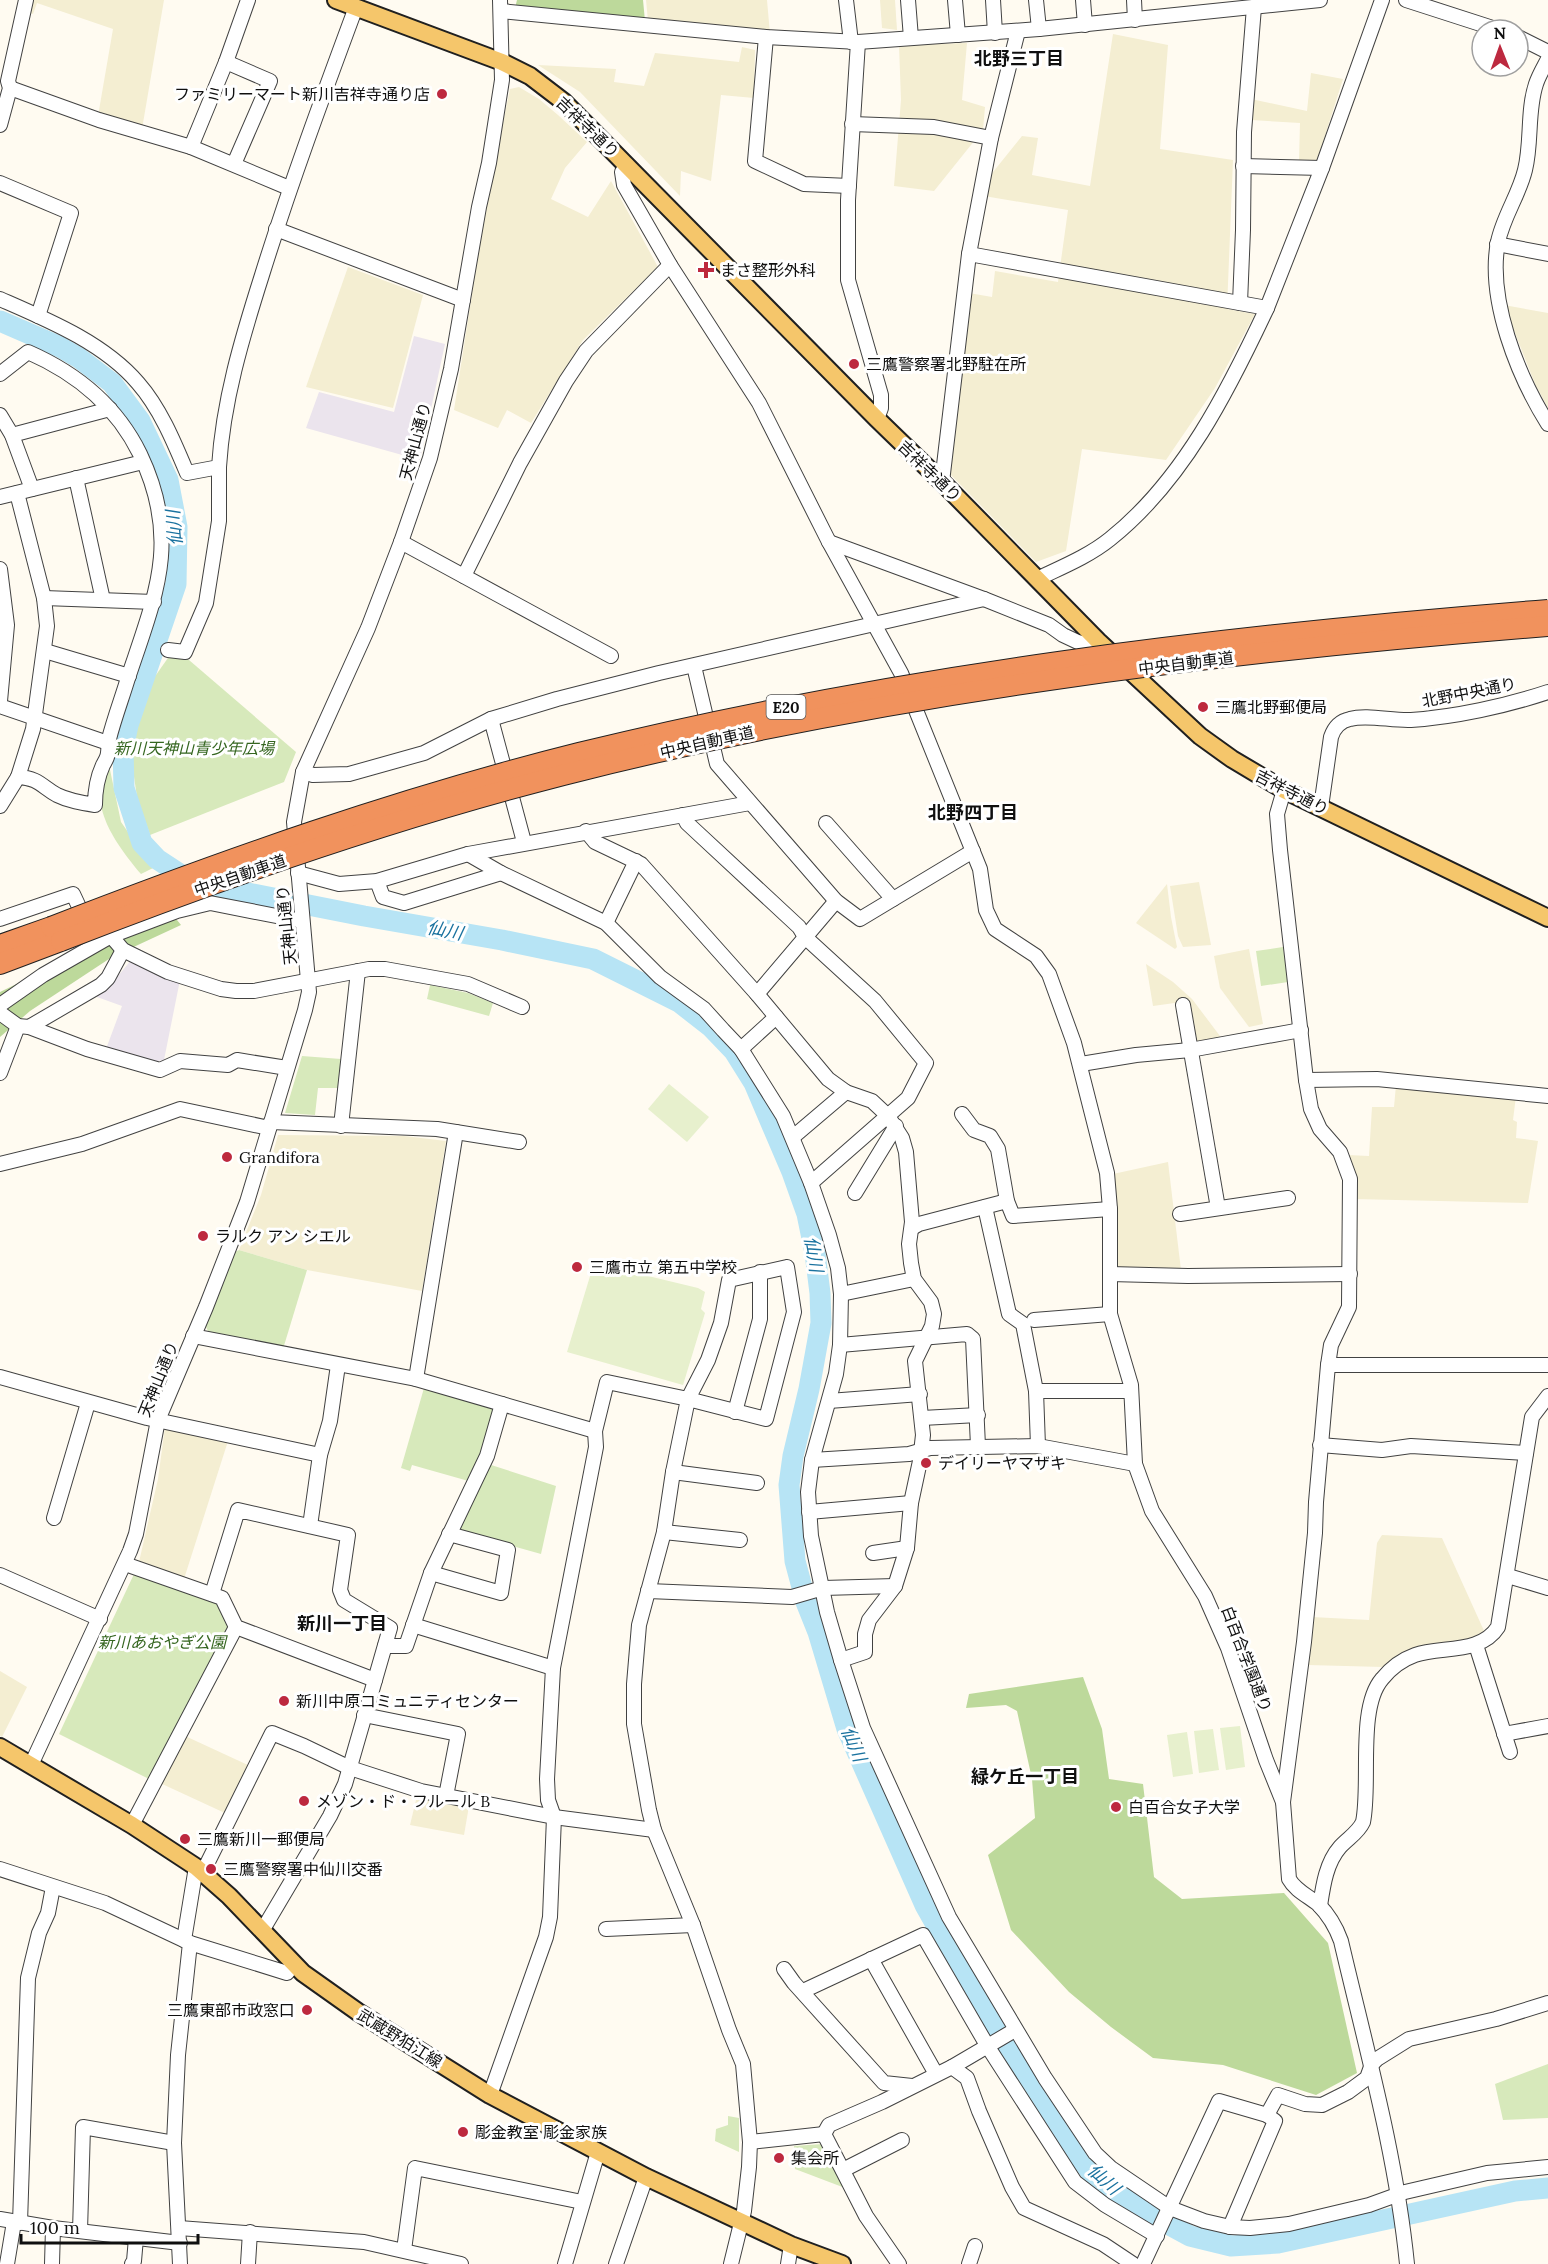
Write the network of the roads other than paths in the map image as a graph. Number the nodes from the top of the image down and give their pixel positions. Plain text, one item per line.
1 (26, 0) edge
2 (248, 0) edge
3 (336, 0) edge
4 (846, 0) edge
5 (908, 0) edge
6 (955, 0) edge
7 (993, 0) edge
8 (1036, 0) edge
9 (1083, 0) edge
10 (1134, 0) edge
11 (1320, 0) edge
12 (1382, 0) edge
13 (1406, 0) edge
14 (500, 5) edge
15 (356, 7) junction
16 (1254, 7) junction
17 (1135, 20) junction
18 (1470, 21) edge
19 (1085, 25) junction
20 (1039, 29) junction
21 (1018, 31) junction
22 (995, 33) junction
23 (958, 35) junction
24 (766, 37) junction
25 (911, 38) junction
26 (855, 42) junction
27 (1530, 43) edge
28 (1548, 52) edge
29 (1548, 59) edge
30 (226, 62) junction
31 (502, 62) junction
32 (6, 82) edge
33 (1533, 100) junction
34 (1548, 103) edge
35 (0, 124) edge
36 (852, 124) junction
37 (991, 138) junction
38 (191, 147) junction
39 (234, 164) junction
40 (627, 165) junction
41 (1244, 166) junction
42 (1322, 168) junction
43 (0, 183) edge
44 (849, 186) junction
45 (289, 188) junction
46 (276, 229) junction
47 (1497, 244) junction
48 (969, 254) junction
49 (1548, 254) edge
50 (670, 265) junction
51 (0, 299) edge
52 (463, 300) junction
53 (1240, 303) junction
54 (1267, 308) junction
55 (38, 316) junction
56 (0, 374) edge
57 (110, 408) junction
58 (0, 415) edge
59 (877, 419) junction
60 (1548, 424) edge
61 (12, 435) junction
62 (143, 462) junction
63 (219, 467) junction
64 (76, 478) junction
65 (942, 482) junction
66 (32, 489) junction
67 (17, 493) junction
68 (0, 497) edge
69 (401, 542) junction
70 (829, 542) junction
71 (0, 569) edge
72 (464, 576) junction
73 (1037, 579) junction
74 (44, 598) junction
75 (984, 599) junction
76 (103, 600) junction
77 (154, 602) junction
78 (1548, 610) edge
79 (876, 625) junction
80 (1548, 626) edge
81 (1098, 641) junction
82 (168, 650) dead end
83 (45, 651) junction
84 (611, 656) dead end
85 (694, 666) junction
86 (129, 676) junction
87 (1548, 692) edge
88 (0, 701) edge
89 (0, 706) edge
90 (35, 718) junction
91 (491, 720) junction
92 (108, 743) junction
93 (303, 772) junction
94 (18, 777) junction
95 (1284, 790) junction
96 (750, 803) junction
97 (0, 806) edge
98 (1321, 807) junction
99 (683, 815) junction
100 (826, 823) dead end
101 (586, 831) junction
102 (524, 842) junction
103 (973, 851) junction
104 (468, 854) junction
105 (636, 861) junction
106 (298, 873) junction
107 (501, 873) junction
108 (377, 881) junction
109 (893, 899) junction
110 (836, 901) junction
111 (302, 918) junction
112 (1548, 918) edge
113 (0, 919) edge
114 (606, 923) junction
115 (56, 934) junction
116 (111, 936) junction
117 (805, 937) junction
118 (95, 946) junction
119 (123, 950) junction
120 (2, 959) edge
121 (358, 971) junction
122 (308, 980) junction
123 (757, 994) junction
124 (0, 1005) edge
125 (1184, 1005) dead end
126 (522, 1007) dead end
127 (0, 1013) edge
128 (776, 1017) junction
129 (23, 1026) junction
130 (1301, 1030) junction
131 (741, 1049) junction
132 (1190, 1050) junction
133 (1081, 1064) junction
134 (287, 1068) junction
135 (0, 1074) edge
136 (1306, 1080) junction
137 (846, 1092) junction
138 (1548, 1096) edge
139 (962, 1114) dead end
140 (892, 1121) junction
141 (270, 1125) junction
142 (341, 1126) junction
143 (456, 1132) junction
144 (793, 1137) junction
145 (519, 1142) dead end
146 (0, 1164) edge
147 (811, 1183) junction
148 (855, 1193) dead end
149 (1288, 1198) dead end
150 (1007, 1201) junction
151 (985, 1207) junction
152 (1218, 1208) junction
153 (1110, 1209) junction
154 (1180, 1214) dead end
155 (912, 1228) junction
156 (760, 1272) junction
157 (1110, 1274) junction
158 (1350, 1274) junction
159 (914, 1279) junction
160 (841, 1294) junction
161 (1110, 1314) junction
162 (1034, 1320) dead end
163 (193, 1336) junction
164 (926, 1336) junction
165 (840, 1345) junction
166 (338, 1365) junction
167 (1328, 1365) junction
168 (1548, 1365) edge
169 (0, 1377) edge
170 (416, 1379) junction
171 (1036, 1391) junction
172 (1131, 1391) junction
173 (920, 1394) junction
174 (1548, 1396) edge
175 (688, 1399) junction
176 (829, 1401) junction
177 (88, 1403) junction
178 (502, 1404) junction
179 (735, 1412) junction
180 (978, 1415) junction
181 (922, 1418) junction
182 (158, 1420) junction
183 (595, 1431) junction
184 (1320, 1445) junction
185 (978, 1446) junction
186 (1038, 1446) junction
187 (921, 1450) junction
188 (1526, 1453) junction
189 (320, 1455) junction
190 (812, 1460) junction
191 (1136, 1464) junction
192 (673, 1472) junction
193 (757, 1483) dead end
194 (911, 1503) junction
195 (809, 1512) junction
196 (54, 1518) dead end
197 (310, 1526) junction
198 (664, 1532) junction
199 (449, 1534) junction
200 (740, 1540) dead end
201 (907, 1548) junction
202 (873, 1552) dead end
203 (125, 1564) junction
204 (431, 1573) junction
205 (0, 1575) edge
206 (1508, 1576) junction
207 (895, 1586) junction
208 (1548, 1588) edge
209 (819, 1589) junction
210 (648, 1592) junction
211 (212, 1594) junction
212 (100, 1619) junction
213 (413, 1625) junction
214 (236, 1627) junction
215 (1476, 1645) junction
216 (385, 1646) junction
217 (840, 1660) junction
218 (553, 1668) junction
219 (375, 1680) junction
220 (364, 1715) junction
221 (1548, 1726) edge
222 (1504, 1734) junction
223 (0, 1747) edge
224 (1510, 1752) dead end
225 (31, 1765) junction
226 (350, 1768) junction
227 (446, 1796) junction
228 (1283, 1802) junction
229 (554, 1817) junction
230 (132, 1825) junction
231 (654, 1830) junction
232 (0, 1869) edge
233 (200, 1869) junction
234 (53, 1887) junction
235 (1320, 1906) junction
236 (693, 1925) junction
237 (606, 1929) dead end
238 (262, 1931) junction
239 (187, 1941) junction
240 (871, 1959) junction
241 (294, 1964) junction
242 (784, 1969) dead end
243 (803, 1991) junction
244 (1548, 2003) edge
245 (1012, 2032) junction
246 (991, 2046) junction
247 (1372, 2064) junction
248 (952, 2067) junction
249 (936, 2074) junction
250 (914, 2086) junction
251 (490, 2094) junction
252 (1267, 2115) junction
253 (824, 2134) junction
254 (902, 2140) dead end
255 (750, 2142) junction
256 (174, 2143) junction
257 (598, 2152) junction
258 (1548, 2167) edge
259 (843, 2170) junction
260 (646, 2177) junction
261 (1400, 2197) junction
262 (582, 2202) junction
263 (1169, 2210) junction
264 (11, 2221) edge
265 (742, 2222) junction
266 (1230, 2227) junction
267 (53, 2228) junction
268 (179, 2228) junction
269 (81, 2231) junction
270 (250, 2232) junction
271 (1157, 2236) junction
272 (136, 2238) junction
273 (180, 2243) junction
274 (791, 2245) junction
275 (975, 2246) dead end
276 (404, 2250) junction
277 (7, 2264) edge
278 (52, 2264) edge
279 (132, 2264) edge
280 (180, 2264) edge
281 (248, 2264) edge
282 (461, 2264) edge
283 (564, 2264) edge
284 (616, 2264) edge
285 (731, 2264) edge
286 (788, 2264) edge
287 (842, 2264) edge
288 (899, 2264) edge
289 (969, 2264) edge
290 (1133, 2264) edge
291 (1143, 2264) edge
292 (1407, 2264) edge

1 - 32 street
2 - 30 street
3 - 15 main road, 吉祥寺通り
4 - 26 street
5 - 25 street
6 - 23 street
7 - 22 street
8 - 20 street
9 - 19 street
10 - 17 street
11 - 16 street
12 - 42 street
13 - 18 street
14 - 24 street
14 - 31 street, 天神山通り
15 - 31 main road, 吉祥寺通り
15 - 45 street
16 - 17 street
16 - 41 street
17 - 19 street
19 - 20 street
20 - 21 street
21 - 22 street
21 - 37 street
22 - 23 street
23 - 25 street
24 - 26 street
24 - 44 street
25 - 26 street
26 - 36 street
27 - 28 street
29 - 33 street
30 - 38 street
30 - 39 street
31 - 40 main road, 吉祥寺通り
31 - 52 street, 天神山通り
32 - 35 street
32 - 38 street
33 - 34 street
33 - 47 street
36 - 37 street
36 - 44 street
37 - 48 street
38 - 39 street
39 - 45 street
40 - 50 street, 白百合学園通り
40 - 59 main road, 吉祥寺通り
41 - 42 street
41 - 53 street
42 - 54 street
43 - 55 street
44 - 59 street
45 - 46 street
46 - 52 street
46 - 63 street
47 - 49 street
47 - 60 street
48 - 53 street
48 - 65 street
50 - 70 street, 白百合学園通り
50 - 72 street
51 - 55 street
52 - 69 street, 天神山通り
53 - 54 street
54 - 73 street
55 - 63 street
56 - 57 street
57 - 61 street
57 - 62 street
58 - 61 street
59 - 65 main road, 吉祥寺通り
61 - 66 street
62 - 64 street
62 - 77 street
63 - 82 street
64 - 66 street
64 - 76 street
65 - 73 main road, 吉祥寺通り
66 - 67 street
67 - 68 street
67 - 74 street
69 - 72 street
69 - 93 street, 天神山通り
70 - 75 street
70 - 79 street, 白百合学園通り
71 - 88 street
72 - 84 street
73 - 81 main road, 吉祥寺通り
74 - 76 street
74 - 83 street
75 - 79 street
75 - 81 street
76 - 77 street
77 - 86 street
78 - 115 highway, 中央自動車道 / E20, bridge
79 - 85 street
79 - 103 street, 白百合学園通り
80 - 115 highway, 中央自動車道 / E20, bridge
81 - 95 main road, 吉祥寺通り
83 - 86 street
83 - 90 street
85 - 91 street
85 - 96 street
86 - 92 street
87 - 98 street, 北野中央通り
89 - 90 street
90 - 92 street
90 - 94 street
91 - 93 street
91 - 102 street
92 - 94 street
93 - 106 street, 天神山通り
94 - 97 street
95 - 98 main road, 吉祥寺通り
95 - 130 street
96 - 99 street
96 - 110 street
98 - 112 main road, 吉祥寺通り
99 - 101 street
99 - 117 street
100 - 109 street
101 - 102 street
101 - 105 street
102 - 104 street
103 - 109 street
103 - 133 street, 白百合学園通り
104 - 107 street
104 - 108 street
105 - 114 street
105 - 123 street
106 - 108 street
106 - 111 street, 天神山通り
107 - 108 street
107 - 114 street
109 - 110 street
110 - 117 street
111 - 116 street
111 - 122 street, 天神山通り
113 - 118 street
114 - 131 street
115 - 120 highway, 中央自動車道 / E20
116 - 118 street
116 - 119 street
117 - 123 street
117 - 140 street
118 - 124 street
119 - 122 street
119 - 129 street
121 - 122 street
121 - 126 street
121 - 142 street
122 - 134 street, 天神山通り
123 - 128 street
125 - 132 street
127 - 129 street
128 - 131 street
128 - 137 street
129 - 134 street
129 - 135 street
130 - 132 street
130 - 136 street
131 - 144 street
132 - 133 street
132 - 152 street
133 - 153 street, 白百合学園通り
134 - 141 street, 天神山通り
136 - 138 street
136 - 158 street
137 - 140 street
137 - 144 street
139 - 150 street
140 - 147 street
140 - 148 street
140 - 155 street
141 - 142 street
141 - 146 street
141 - 163 street, 天神山通り
142 - 143 street
143 - 145 street
143 - 170 street
144 - 147 street
147 - 160 street
149 - 152 street
150 - 151 street
150 - 153 street
151 - 155 street
151 - 171 street
152 - 154 street
153 - 157 street, 白百合学園通り
155 - 159 street
156 - 175 street
156 - 179 street
156 - 179 street
157 - 158 street
157 - 161 street, 白百合学園通り
158 - 167 street
159 - 160 street
159 - 164 street
160 - 165 street
161 - 162 street
161 - 172 street, 白百合学園通り
163 - 166 street
163 - 182 street, 天神山通り
164 - 165 street
164 - 173 street
164 - 180 street
165 - 176 street
166 - 170 street
166 - 189 street
167 - 168 street
167 - 184 street
169 - 177 street
170 - 178 street
171 - 172 street
171 - 186 street
172 - 191 street, 白百合学園通り
173 - 176 street
173 - 181 street
174 - 188 street
175 - 179 street
175 - 183 street
175 - 192 street
176 - 190 street
177 - 182 street
177 - 196 street
178 - 183 street
178 - 199 street
180 - 181 street
180 - 185 street
181 - 187 street
182 - 189 street
182 - 203 street, 天神山通り
183 - 218 street
184 - 188 street
184 - 228 street
185 - 186 street
185 - 187 street
186 - 191 street
187 - 190 street
187 - 194 street
188 - 206 street
189 - 197 street
190 - 195 street
191 - 228 street, 白百合学園通り
192 - 193 street
192 - 198 street
194 - 195 street
194 - 201 street
195 - 209 street
197 - 211 street
197 - 216 street
198 - 200 street
198 - 210 street
199 - 204 street
199 - 204 street
201 - 202 street
201 - 207 street
203 - 211 street
203 - 212 street, 天神山通り
204 - 213 street
205 - 212 street
206 - 208 street
206 - 215 street
207 - 209 street
207 - 217 street
209 - 210 street
209 - 217 street
210 - 231 street
211 - 214 street
212 - 225 street, 天神山通り
213 - 216 street
213 - 218 street
214 - 219 street
214 - 230 street
215 - 222 street
215 - 235 street
216 - 219 street
217 - 245 street
218 - 229 street
219 - 220 street
220 - 226 street
220 - 227 street
221 - 222 street
222 - 224 street
223 - 225 main road, 武蔵野狛江線
225 - 230 main road, 武蔵野狛江線
226 - 227 street
226 - 233 street
226 - 238 street
227 - 229 street
228 - 235 street, 白百合学園通り
229 - 231 street
229 - 251 street
230 - 233 main road, 武蔵野狛江線
231 - 236 street
232 - 234 street
233 - 238 main road, 武蔵野狛江線
233 - 239 street
234 - 239 street
234 - 264 street
235 - 247 street, 白百合学園通り
236 - 237 street
236 - 255 street
238 - 241 main road, 武蔵野狛江線
239 - 241 street
239 - 256 street
240 - 243 street
240 - 246 street
240 - 249 street
241 - 251 main road, 武蔵野狛江線
242 - 243 street
243 - 250 street
244 - 247 street
245 - 246 street
245 - 263 street
246 - 248 street
246 - 271 street
247 - 252 street
247 - 261 street, 白百合学園通り
248 - 249 street
248 - 290 street
249 - 250 street
250 - 253 street
251 - 257 main road, 武蔵野狛江線
252 - 263 street
252 - 266 street
253 - 255 street
253 - 259 street
254 - 259 street
255 - 265 street
256 - 268 street
256 - 269 street
257 - 260 main road, 武蔵野狛江線
257 - 262 street
258 - 261 street
259 - 288 street
260 - 265 main road, 武蔵野狛江線
260 - 284 street
261 - 266 street
261 - 292 street, 白百合学園通り
262 - 276 street
262 - 283 street
263 - 266 street
263 - 271 street
264 - 267 street
264 - 277 street
265 - 274 main road, 武蔵野狛江線
265 - 285 street
267 - 269 street
267 - 278 street
268 - 270 street
268 - 273 street
269 - 272 street
270 - 276 street
270 - 281 street
271 - 291 street
272 - 273 street
272 - 279 street
273 - 280 street
274 - 286 street
274 - 287 main road, 武蔵野狛江線
275 - 289 street
276 - 282 street

